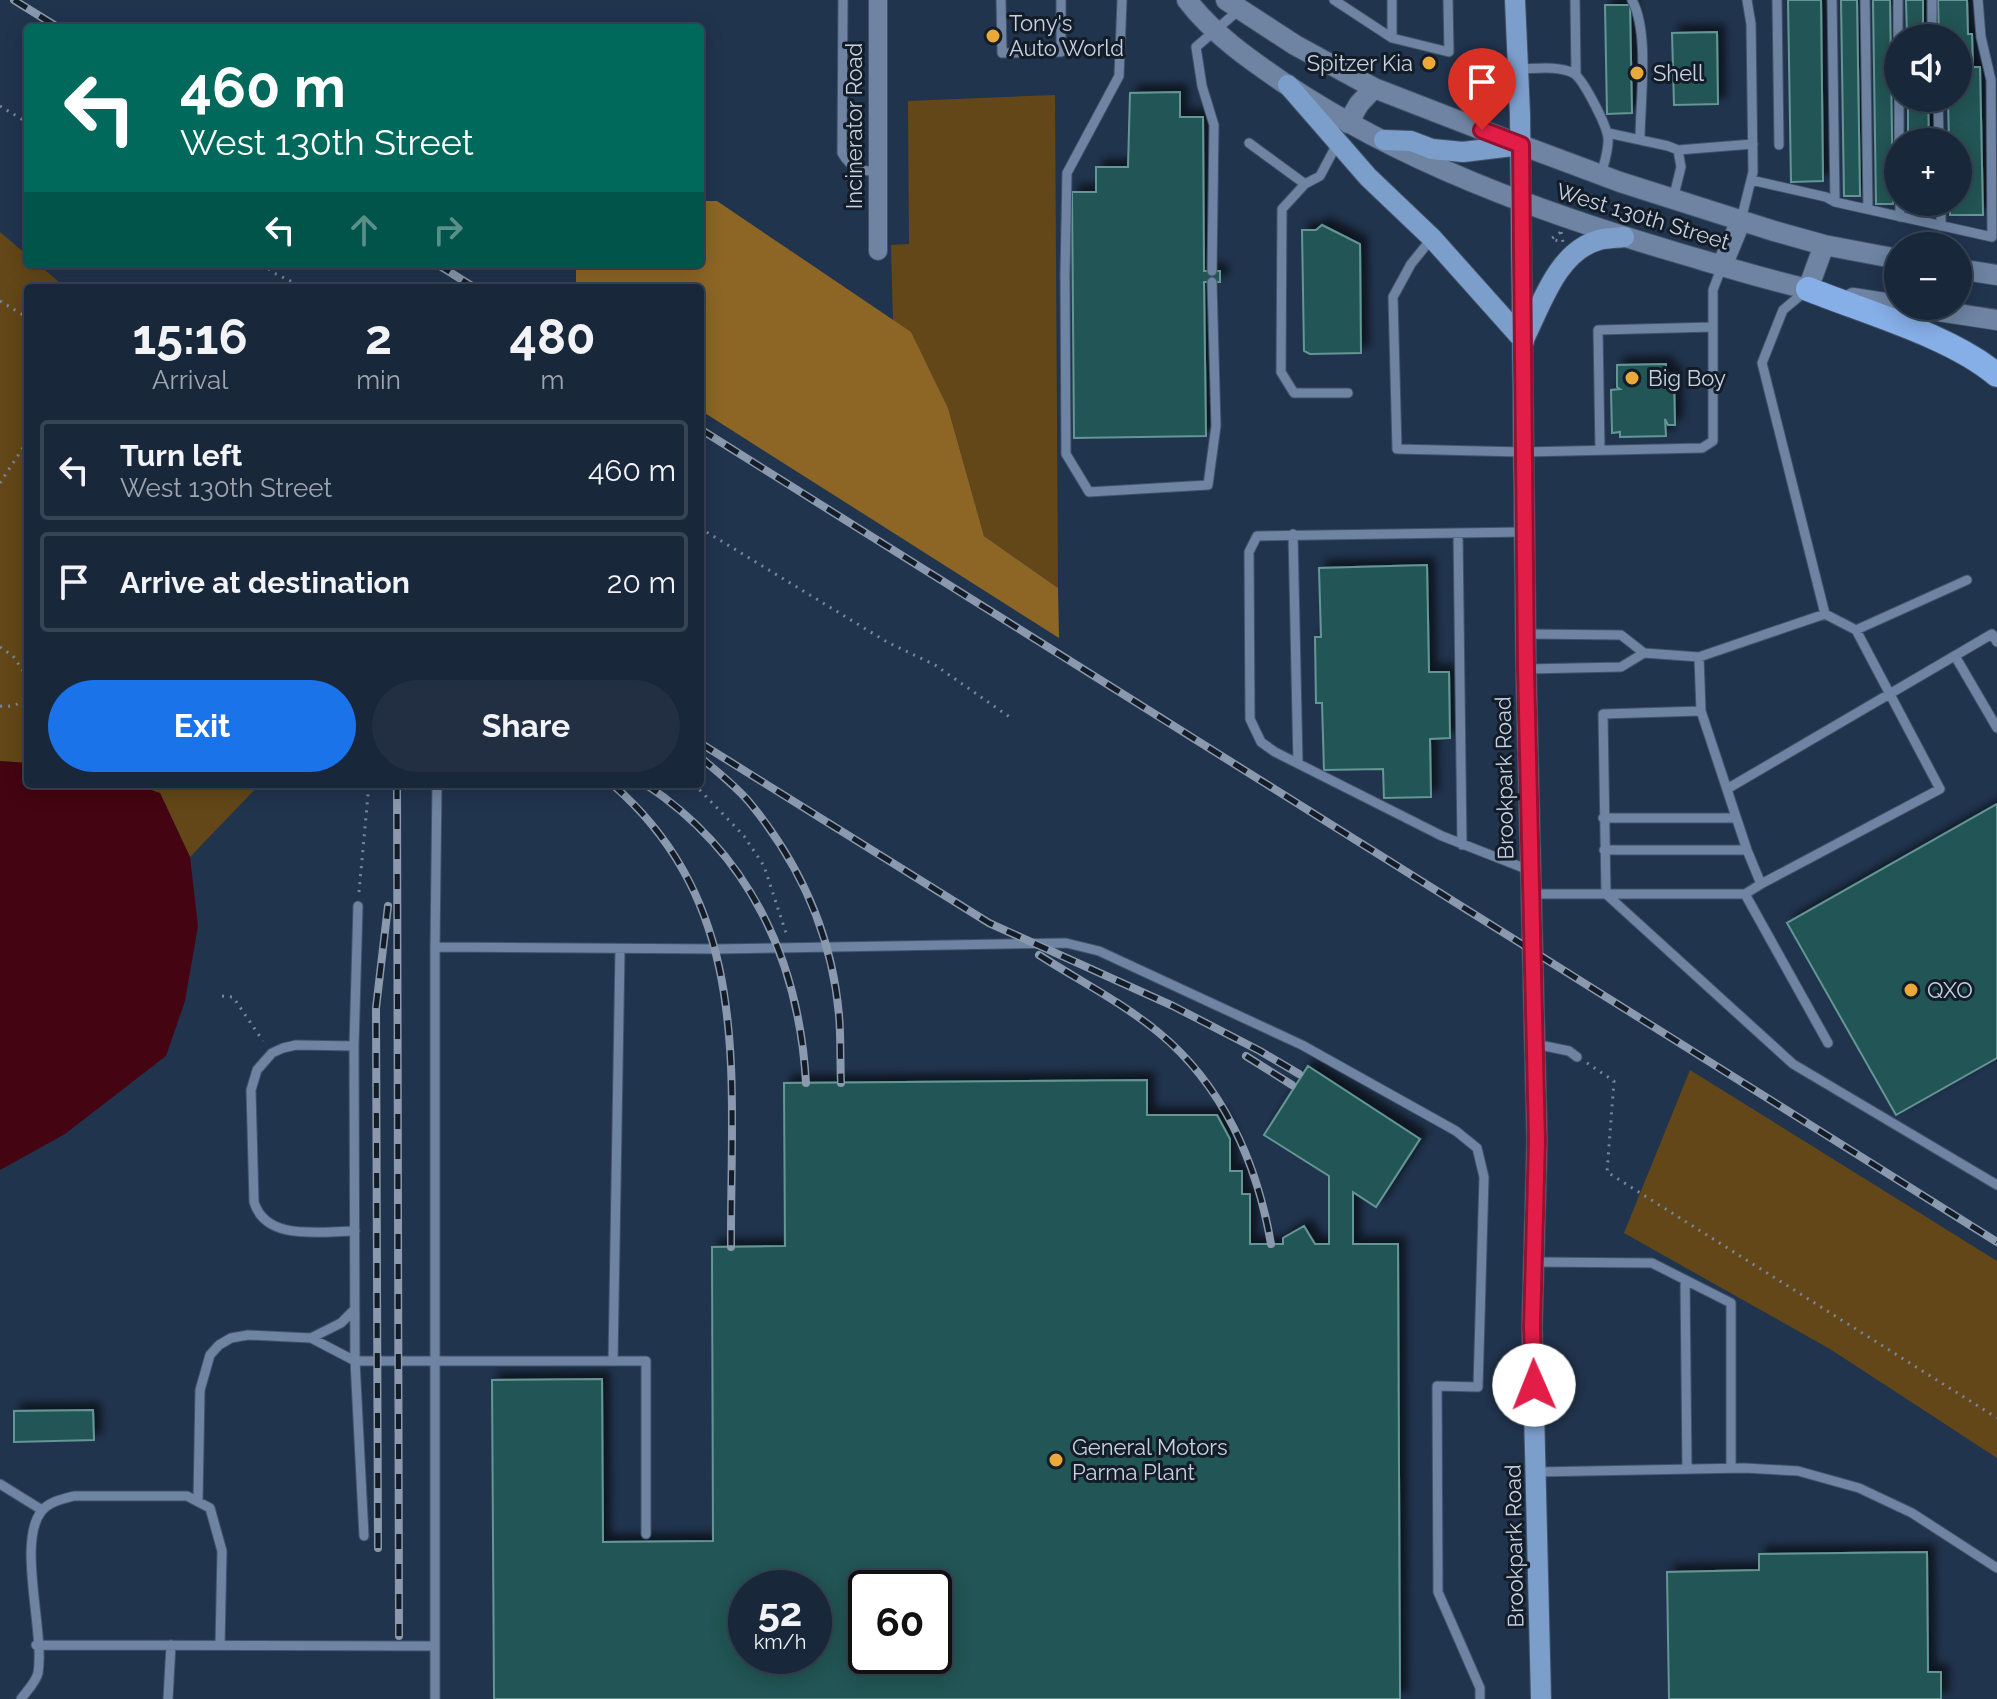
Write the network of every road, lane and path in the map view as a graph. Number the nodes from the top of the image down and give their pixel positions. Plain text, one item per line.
1 (843, 0) edge
2 (878, 0) edge
3 (1001, 0) edge
4 (1061, 0) edge
5 (1122, 0) edge
6 (1187, 0) edge
7 (1334, 0) edge
8 (1392, 0) edge
9 (1448, 0) edge
10 (1515, 0) edge
11 (1575, 0) edge
12 (1632, 0) edge
13 (1747, 0) edge
14 (1777, 0) edge
15 (1832, 0) edge
16 (1865, 0) edge
17 (1898, 0) edge
18 (1932, 0) edge
19 (1978, 0) edge
20 (1233, 4) edge
21 (1898, 24) edge
22 (1932, 24) edge
23 (1215, 31) junction
24 (1392, 38) junction
25 (1517, 69) junction
26 (1576, 73) junction
27 (1288, 85) junction
28 (1374, 88) junction
29 (0, 106) edge
30 (24, 121) edge
31 (1348, 123) junction
32 (1608, 133) junction
33 (1384, 140) junction
34 (1640, 140) junction
35 (1338, 142) junction
36 (1249, 143) dead end
37 (1753, 144) junction
38 (1521, 145) junction
39 (1779, 145) dead end
40 (1678, 150) junction
41 (878, 172) junction
42 (1601, 175) junction
43 (1751, 180) junction
44 (1305, 184) junction
45 (1673, 199) junction
46 (1835, 202) junction
47 (1522, 203) junction
48 (1868, 209) junction
49 (1941, 216) edge
50 (1900, 217) joint
51 (1741, 220) junction
52 (1941, 226) junction
53 (1624, 237) junction
54 (1432, 238) junction
55 (1824, 245) junction
56 (878, 251) dead end
57 (1884, 256) edge
58 (1722, 266) junction
59 (267, 268) edge
60 (1212, 271) dead end
61 (1972, 271) edge
62 (1997, 275) edge
63 (1212, 282) dead end
64 (297, 284) edge
65 (1808, 289) junction
66 (0, 301) edge
67 (24, 316) edge
68 (1997, 320) edge
69 (1713, 327) junction
70 (1524, 341) junction
71 (1997, 375) edge
72 (1348, 393) dead end
73 (24, 446) edge
74 (1600, 450) junction
75 (1522, 452) junction
76 (0, 483) edge
77 (704, 530) edge
78 (1524, 532) junction
79 (1458, 533) junction
80 (1293, 534) junction
81 (1967, 580) dead end
82 (1825, 614) junction
83 (1856, 630) junction
84 (1526, 634) junction
85 (1997, 642) edge
86 (0, 647) edge
87 (1644, 653) junction
88 (1955, 656) junction
89 (1699, 657) junction
90 (1526, 669) junction
91 (24, 672) edge
92 (1890, 693) junction
93 (24, 698) edge
94 (0, 706) edge
95 (1701, 711) junction
96 (1011, 718) dead end
97 (1997, 728) edge
98 (1298, 763) junction
99 (369, 788) edge
100 (437, 788) edge
101 (698, 788) edge
102 (1727, 789) junction
103 (1603, 818) junction
104 (1736, 818) junction
105 (1462, 845) junction
106 (1604, 850) junction
107 (1747, 850) junction
108 (1529, 870) junction
109 (1761, 884) junction
110 (1531, 894) junction
111 (1606, 894) junction
112 (1745, 894) junction
113 (358, 906) joint
114 (435, 947) junction
115 (789, 948) junction
116 (620, 950) junction
117 (222, 996) dead end
118 (1828, 1043) dead end
119 (1535, 1044) junction
120 (354, 1046) junction
121 (272, 1053) junction
122 (1577, 1057) joint
123 (1997, 1185) edge
124 (355, 1231) junction
125 (1534, 1262) junction
126 (1685, 1280) junction
127 (355, 1309) junction
128 (311, 1338) junction
129 (434, 1360) junction
130 (355, 1361) junction
131 (613, 1361) junction
132 (1997, 1418) edge
133 (1731, 1468) junction
134 (1687, 1469) junction
135 (1536, 1472) junction
136 (0, 1484) edge
137 (198, 1500) junction
138 (42, 1510) junction
139 (646, 1534) dead end
140 (364, 1536) dead end
141 (1997, 1568) edge
142 (36, 1645) junction
143 (171, 1645) junction
144 (220, 1645) junction
145 (435, 1646) junction
146 (21, 1699) edge
147 (168, 1699) edge
148 (435, 1699) edge
149 (1480, 1699) edge
150 (1541, 1699) edge

1 - 41 lane
2 - 41 street, Incinerator Road
3 - 4 lane
5 - 63 lane
6 - 23 main road, West 130th Street
7 - 24 lane
8 - 24 lane
9 - 24 lane
10 - 25 main road, Brookpark Road
11 - 26 lane
12 - 34 lane
13 - 37 lane
14 - 39 lane
15 - 46 lane
16 - 48 lane
17 - 21 lane
18 - 22 lane
19 - 52 lane
20 - 23 lane
20 - 28 main road, West 130th Street
23 - 27 main road, West 130th Street
23 - 60 lane
25 - 26 lane
25 - 38 main road, Brookpark Road
26 - 32 lane
27 - 31 main road, West 130th Street
27 - 35 main road
28 - 31 main road
28 - 38 main road, West 130th Street
29 - 30 path
31 - 33 main road, West 130th Street
31 - 35 lane
32 - 34 lane
32 - 42 lane
33 - 38 main road
33 - 47 main road, West 130th Street
34 - 40 lane
35 - 44 lane
35 - 54 main road
36 - 44 lane
37 - 40 lane
37 - 43 lane
38 - 42 main road, West 130th Street
38 - 47 main road, Brookpark Road
40 - 45 lane
41 - 56 street, Incinerator Road
42 - 45 main road, West 130th Street
43 - 46 lane
43 - 51 lane
44 - 72 lane
45 - 51 main road, West 130th Street
46 - 48 lane
47 - 53 main road, West 130th Street
47 - 70 main road, Brookpark Road
48 - 50 lane
49 - 52 lane
50 - 52 lane
51 - 55 main road, West 130th Street
51 - 58 main road
53 - 58 main road, West 130th Street
53 - 70 main road
54 - 70 main road
54 - 75 lane
55 - 57 main road, West 130th Street
55 - 65 main road
58 - 65 main road, West 130th Street
58 - 69 lane
59 - 64 path
61 - 62 main road
65 - 68 main road, West 130th Street
65 - 71 highway
65 - 82 lane
66 - 67 path
69 - 74 lane
69 - 74 lane
70 - 75 main road, Brookpark Road
73 - 76 path
74 - 75 lane
75 - 78 main road, Brookpark Road
77 - 96 path
78 - 79 lane
78 - 84 main road, Brookpark Road
79 - 80 lane
79 - 105 lane
80 - 98 lane
80 - 98 lane
81 - 83 lane
82 - 83 lane
82 - 89 lane
83 - 92 lane
84 - 87 lane
84 - 90 main road, Brookpark Road
85 - 88 lane
86 - 91 path
87 - 89 lane
87 - 90 lane
88 - 92 lane
88 - 97 lane
89 - 95 lane
90 - 108 main road, Brookpark Road
92 - 102 lane
92 - 109 lane
93 - 94 path
95 - 102 lane
95 - 103 lane
98 - 105 lane
99 - 113 path
100 - 114 lane
101 - 115 path
102 - 104 lane
103 - 104 lane
103 - 106 lane
104 - 107 lane
105 - 108 lane
106 - 107 lane
106 - 111 lane
107 - 109 lane
108 - 110 main road, Brookpark Road
109 - 112 lane
110 - 111 lane
110 - 119 main road, Brookpark Road
111 - 112 lane
111 - 123 lane
112 - 118 lane
113 - 120 lane
114 - 116 lane
114 - 129 lane
115 - 116 lane
115 - 149 lane
116 - 131 lane
117 - 121 path
119 - 122 lane
119 - 125 main road, Brookpark Road
120 - 121 lane
120 - 124 lane
121 - 124 lane
122 - 132 path
124 - 127 lane
125 - 126 lane
125 - 135 main road, Brookpark Road
126 - 133 lane
126 - 134 lane
127 - 128 lane
127 - 130 lane
128 - 130 lane
128 - 137 lane
129 - 130 lane
129 - 131 lane
129 - 145 lane
130 - 140 lane
131 - 139 lane
133 - 134 lane
133 - 141 lane
134 - 135 lane
135 - 150 main road, Brookpark Road
136 - 138 lane
137 - 138 lane
137 - 144 lane
138 - 142 lane
142 - 143 lane
142 - 146 lane
143 - 144 lane
143 - 147 lane
144 - 145 lane
145 - 148 lane

